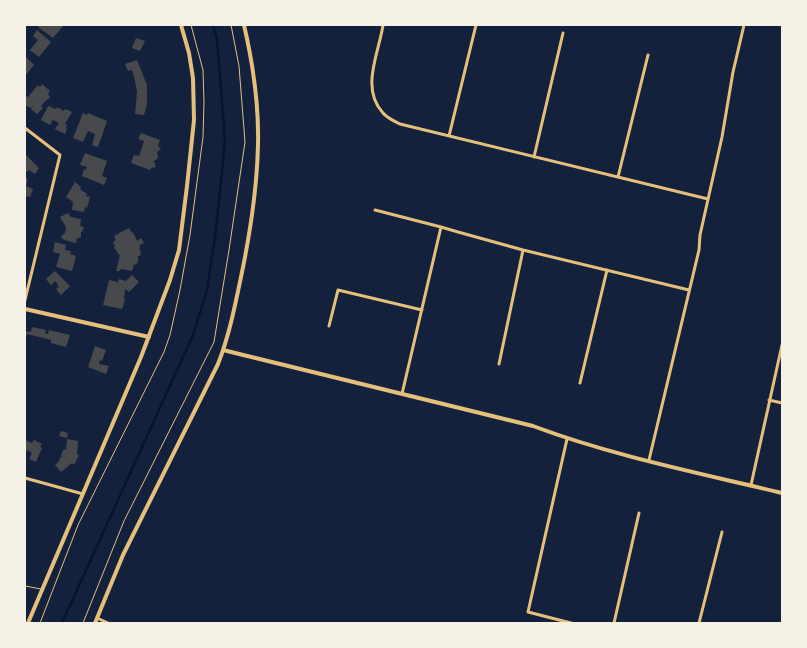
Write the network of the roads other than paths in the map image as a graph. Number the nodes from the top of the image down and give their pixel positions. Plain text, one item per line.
1 (181, 25) edge
2 (244, 25) edge
3 (383, 25) edge
4 (476, 25) edge
5 (744, 25) edge
6 (563, 33) dead end
7 (648, 55) dead end
8 (25, 128) edge
9 (449, 136) junction
10 (534, 157) junction
11 (618, 177) junction
12 (708, 199) junction
13 (375, 210) dead end
14 (441, 227) junction
15 (524, 250) junction
16 (607, 270) junction
17 (689, 290) junction
18 (25, 300) edge
19 (25, 309) edge
20 (422, 310) junction
21 (329, 326) dead end
22 (149, 338) junction
23 (782, 345) edge
24 (223, 350) junction
25 (498, 364) dead end
26 (580, 383) dead end
27 (402, 394) junction
28 (769, 400) junction
29 (782, 403) edge
30 (567, 439) junction
31 (649, 460) junction
32 (25, 478) edge
33 (751, 485) junction
34 (782, 493) edge
35 (83, 494) junction
36 (639, 513) dead end
37 (722, 532) dead end
38 (25, 586) edge
39 (42, 589) junction
40 (97, 618) junction
41 (28, 623) edge
42 (95, 623) edge
43 (108, 623) edge
44 (571, 623) edge
45 (614, 623) edge
46 (699, 623) edge

1 - 22 street
2 - 24 street
3 - 9 street
4 - 9 street
5 - 12 street
6 - 10 street
7 - 11 street
8 - 18 street
9 - 10 street
10 - 11 street
11 - 12 street
12 - 17 street
13 - 14 street
14 - 15 street
14 - 20 street
15 - 16 street
15 - 25 street
16 - 17 street
16 - 26 street
17 - 31 street
19 - 22 street
20 - 21 street
20 - 27 street
22 - 35 street
23 - 28 street
24 - 27 street
24 - 40 street
27 - 30 street
28 - 29 street
28 - 33 street
30 - 31 street
30 - 44 street
31 - 33 street
32 - 35 street
33 - 34 street
35 - 39 street
36 - 45 street
37 - 46 street
38 - 39 lane
39 - 41 street
40 - 42 street
40 - 43 street

